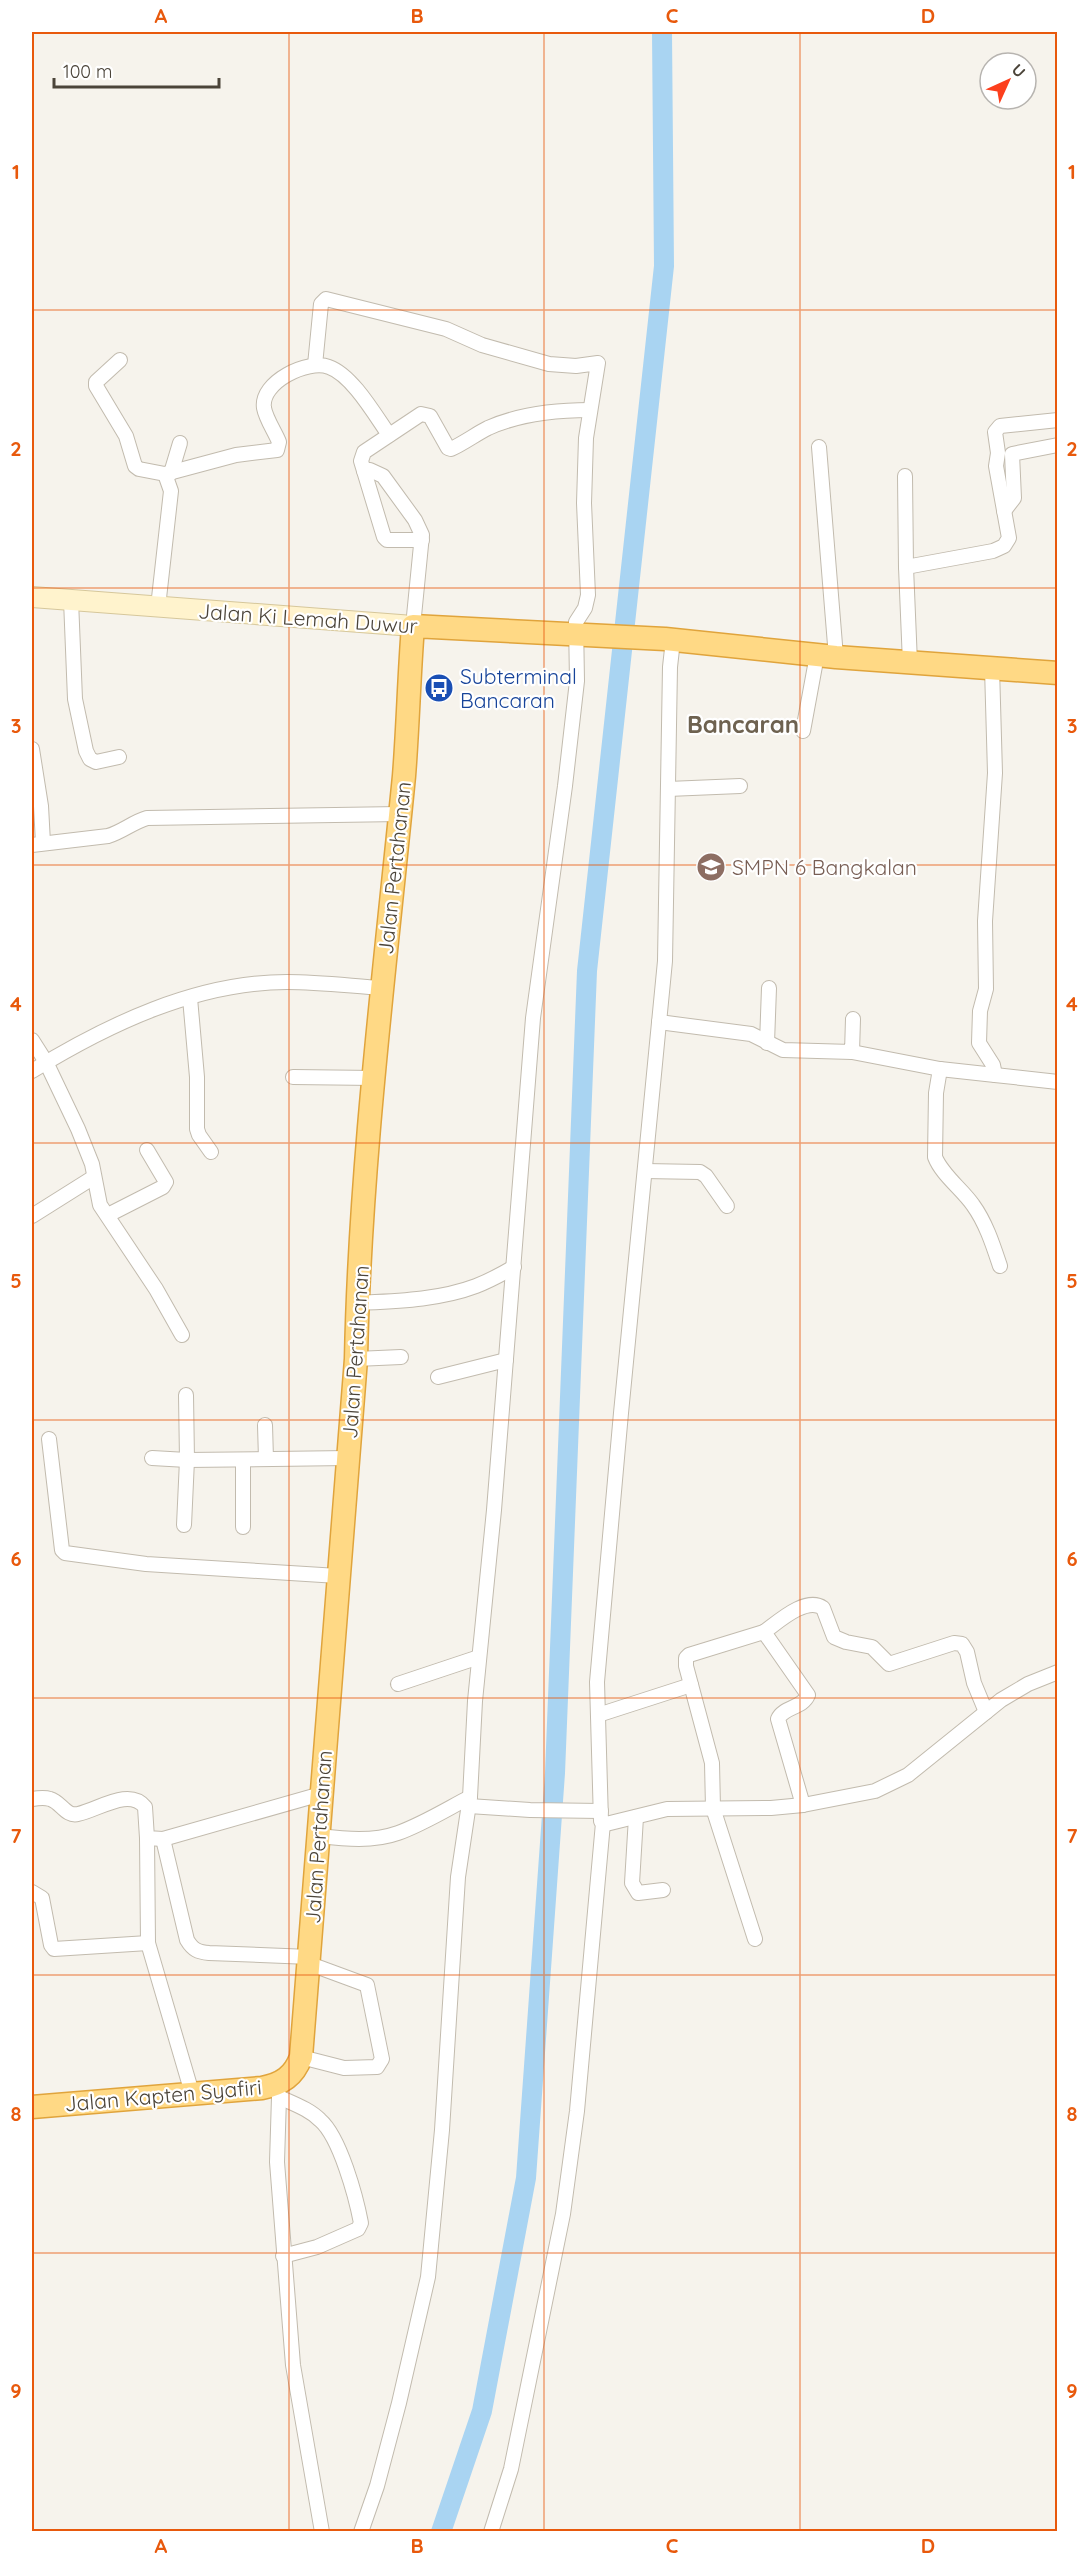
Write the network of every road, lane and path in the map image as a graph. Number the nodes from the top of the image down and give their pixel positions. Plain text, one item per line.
1 (120, 360) dead end
2 (315, 365) junction
3 (590, 410) junction
4 (1058, 420) edge
5 (389, 435) junction
6 (180, 443) dead end
7 (1058, 445) edge
8 (819, 447) dead end
9 (364, 471) junction
10 (168, 473) junction
11 (905, 476) dead end
12 (1004, 512) junction
13 (422, 540) junction
14 (906, 567) junction
15 (32, 597) edge
16 (71, 600) junction
17 (158, 607) junction
18 (413, 626) junction
19 (580, 635) junction
20 (669, 640) junction
21 (826, 656) junction
22 (910, 663) junction
23 (992, 668) junction
24 (1058, 673) edge
25 (803, 731) dead end
26 (32, 749) edge
27 (119, 757) dead end
28 (740, 786) dead end
29 (668, 789) junction
30 (400, 814) junction
31 (37, 844) edge
32 (382, 988) junction
33 (769, 988) dead end
34 (190, 998) junction
35 (853, 1019) dead end
36 (659, 1022) junction
37 (32, 1040) edge
38 (767, 1042) junction
39 (852, 1052) junction
40 (46, 1062) junction
41 (940, 1069) junction
42 (32, 1071) edge
43 (995, 1075) junction
44 (293, 1077) dead end
45 (375, 1078) junction
46 (1058, 1082) edge
47 (147, 1150) dead end
48 (211, 1152) dead end
49 (645, 1171) junction
50 (94, 1177) junction
51 (727, 1206) dead end
52 (108, 1215) junction
53 (32, 1216) edge
54 (1000, 1266) dead end
55 (514, 1267) junction
56 (357, 1303) junction
57 (182, 1335) dead end
58 (401, 1358) dead end
59 (356, 1359) junction
60 (506, 1360) junction
61 (438, 1377) dead end
62 (186, 1395) dead end
63 (265, 1425) dead end
64 (49, 1439) dead end
65 (152, 1458) dead end
66 (348, 1458) junction
67 (266, 1459) junction
68 (187, 1460) junction
69 (243, 1460) junction
70 (184, 1525) dead end
71 (243, 1527) dead end
72 (338, 1576) junction
73 (764, 1632) junction
74 (479, 1657) junction
75 (1058, 1672) edge
76 (398, 1684) dead end
77 (691, 1685) junction
78 (986, 1712) junction
79 (598, 1715) junction
80 (321, 1794) junction
81 (32, 1799) edge
82 (470, 1801) junction
83 (803, 1805) junction
84 (713, 1808) junction
85 (597, 1815) junction
86 (636, 1817) junction
87 (319, 1836) junction
88 (147, 1838) junction
89 (163, 1839) junction
90 (663, 1890) dead end
91 (32, 1892) edge
92 (755, 1939) dead end
93 (148, 1943) junction
94 (310, 1960) junction
95 (287, 2079) junction
96 (192, 2093) junction
97 (32, 2106) edge
98 (283, 2256) junction
99 (322, 2532) edge
100 (362, 2532) edge
101 (491, 2532) edge

1 - 10 street
2 - 3 street
2 - 5 street
2 - 10 street
3 - 5 street
3 - 19 street
4 - 12 street
5 - 9 street
6 - 10 street
7 - 12 street
8 - 21 street
9 - 13 street
9 - 13 street
10 - 17 street
11 - 14 street
12 - 14 street
13 - 18 street
14 - 22 street
15 - 16 main road, Jalan Ki Lemah Duwur
16 - 17 main road, Jalan Ki Lemah Duwur
16 - 27 street
17 - 18 main road, Jalan Ki Lemah Duwur
18 - 19 highway, Jalan Ki Lemah Duwur
18 - 30 highway, Jalan Pertahanan
19 - 20 highway, Jalan Ki Lemah Duwur
19 - 55 street
20 - 21 highway, Jalan Ki Lemah Duwur
20 - 29 street
21 - 22 highway, Jalan Ki Lemah Duwur
21 - 25 street
22 - 23 highway, Jalan Ki Lemah Duwur
23 - 24 highway, Jalan Ki Lemah Duwur
23 - 43 street
26 - 31 street
28 - 29 street
29 - 36 street
30 - 31 street
30 - 32 highway, Jalan Pertahanan
32 - 34 street
32 - 45 highway, Jalan Pertahanan
33 - 38 street
34 - 40 street
34 - 48 street
35 - 39 street
36 - 38 street
36 - 49 street
37 - 40 street
38 - 39 street
39 - 41 street
40 - 42 street
40 - 50 street
41 - 43 street
41 - 54 street
43 - 46 street
44 - 45 street
45 - 56 highway, Jalan Pertahanan
47 - 52 street
49 - 51 street
49 - 79 street
50 - 52 street
50 - 53 street
52 - 57 street
55 - 56 street
55 - 60 street
56 - 59 highway, Jalan Pertahanan
58 - 59 street
59 - 66 highway, Jalan Pertahanan
60 - 61 street
60 - 74 street
62 - 68 street
63 - 67 street
64 - 72 street
65 - 68 street
66 - 67 street
66 - 72 highway, Jalan Pertahanan
67 - 69 street
68 - 69 street
68 - 70 street
69 - 71 street
72 - 80 highway, Jalan Pertahanan
73 - 77 street
73 - 78 street
73 - 83 street
74 - 76 street
74 - 82 street
75 - 78 street
77 - 79 street
77 - 84 street
78 - 83 street
79 - 85 street
80 - 87 highway, Jalan Pertahanan
80 - 89 street
81 - 88 street
82 - 85 street
82 - 87 street
82 - 100 street
83 - 84 street
84 - 86 street
84 - 92 street
85 - 86 street
85 - 101 street
86 - 90 street
87 - 94 highway, Jalan Pertahanan
88 - 89 street
88 - 93 street
89 - 94 street
91 - 93 street
93 - 96 street
94 - 95 highway, Jalan Pertahanan
94 - 95 street
95 - 96 highway, Jalan Kapten Syafiri
95 - 98 street
95 - 98 street
96 - 97 highway, Jalan Kapten Syafiri
98 - 99 street

